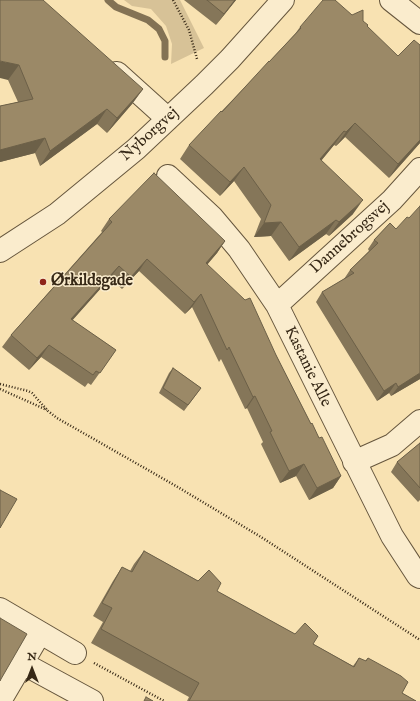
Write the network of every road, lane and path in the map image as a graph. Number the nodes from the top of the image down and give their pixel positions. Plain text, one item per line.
1 (173, 0) edge
2 (283, 0) edge
3 (391, 0) edge
4 (420, 23) edge
5 (105, 62) edge
6 (204, 85) junction
7 (168, 119) junction
8 (420, 169) edge
9 (168, 176) dead end
10 (0, 251) edge
11 (276, 305) junction
12 (0, 384) edge
13 (0, 389) edge
14 (48, 411) junction
15 (420, 421) edge
16 (354, 462) junction
17 (420, 577) edge
18 (0, 609) edge
19 (40, 633) junction
20 (420, 640) edge
21 (75, 653) joint
22 (22, 663) junction
23 (0, 701) edge
24 (92, 701) edge
25 (164, 701) edge

1 - 6 path
2 - 6 street, Nyborgvej
3 - 4 street
5 - 7 street
6 - 7 street, Nyborgvej
7 - 10 street, Nyborgvej
8 - 11 street, Dannebrogsvej
9 - 11 street, Kastanie Alle
11 - 16 street, Kastanie Alle
12 - 14 path
13 - 14 path
14 - 20 path
15 - 16 street
16 - 17 street, Kastanie Alle
18 - 19 street
19 - 21 street
19 - 22 street
21 - 25 path
22 - 23 street
22 - 24 street

